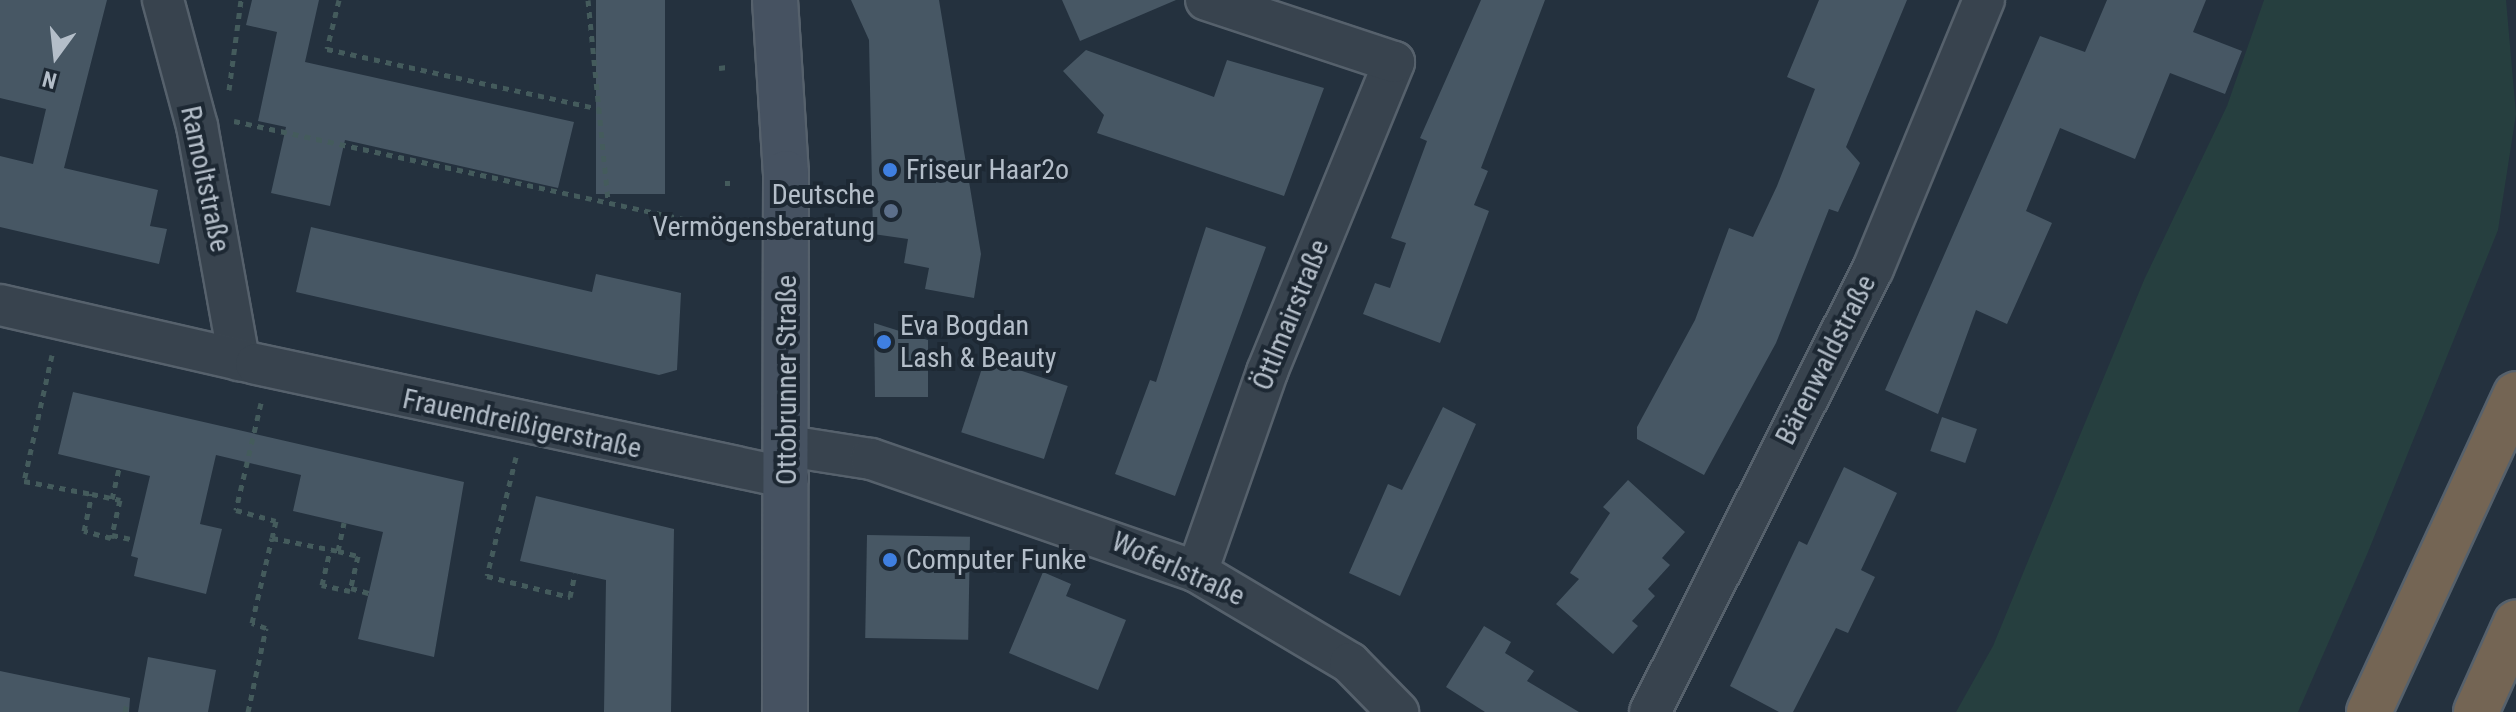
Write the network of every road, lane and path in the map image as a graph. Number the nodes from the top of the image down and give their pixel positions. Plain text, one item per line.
1 (163, 0) edge
2 (241, 0) edge
3 (339, 0) edge
4 (588, 0) edge
5 (775, 0) edge
6 (1206, 0) edge
7 (1984, 0) edge
8 (727, 67) dead end
9 (719, 68) dead end
10 (228, 104) dead end
11 (599, 109) junction
12 (226, 119) dead end
13 (608, 202) junction
14 (725, 228) dead end
15 (0, 305) edge
16 (60, 319) junction
17 (253, 363) junction
18 (2515, 393) edge
19 (524, 425) junction
20 (788, 462) junction
21 (119, 469) dead end
22 (92, 494) junction
23 (112, 499) junction
24 (344, 523) dead end
25 (112, 535) junction
26 (272, 538) junction
27 (135, 540) dead end
28 (330, 550) junction
29 (338, 551) junction
30 (1197, 572) junction
31 (575, 574) dead end
32 (351, 588) junction
33 (369, 593) dead end
34 (2516, 623) edge
35 (127, 702) dead end
36 (125, 712) edge
37 (248, 712) edge
38 (785, 712) edge
39 (1398, 712) edge
40 (1650, 712) edge
41 (2369, 712) edge
42 (2476, 712) edge

1 - 17 street, Ramoltstraße
2 - 10 path
3 - 11 path
4 - 11 path
5 - 20 main road, Ottobrunner Straße
6 - 30 street, Öttlmairstraße
7 - 40 street, Bärenwaldstraße
8 - 9 path
11 - 13 path
12 - 13 path
13 - 14 path
15 - 16 street, Frauendreißigerstraße
16 - 17 street, Frauendreißigerstraße
16 - 22 path
17 - 19 street, Frauendreißigerstraße
17 - 26 path
18 - 41 highway
19 - 20 street, Frauendreißigerstraße
19 - 31 path
20 - 30 street, Woferlstraße
20 - 38 main road, Ottobrunner Straße
21 - 23 path
22 - 23 path
22 - 25 path
23 - 25 path
24 - 29 path
25 - 27 path
26 - 28 path
26 - 37 path
28 - 29 path
28 - 32 path
29 - 32 path
30 - 39 street, Woferlstraße
32 - 33 path
34 - 42 highway
35 - 36 path

